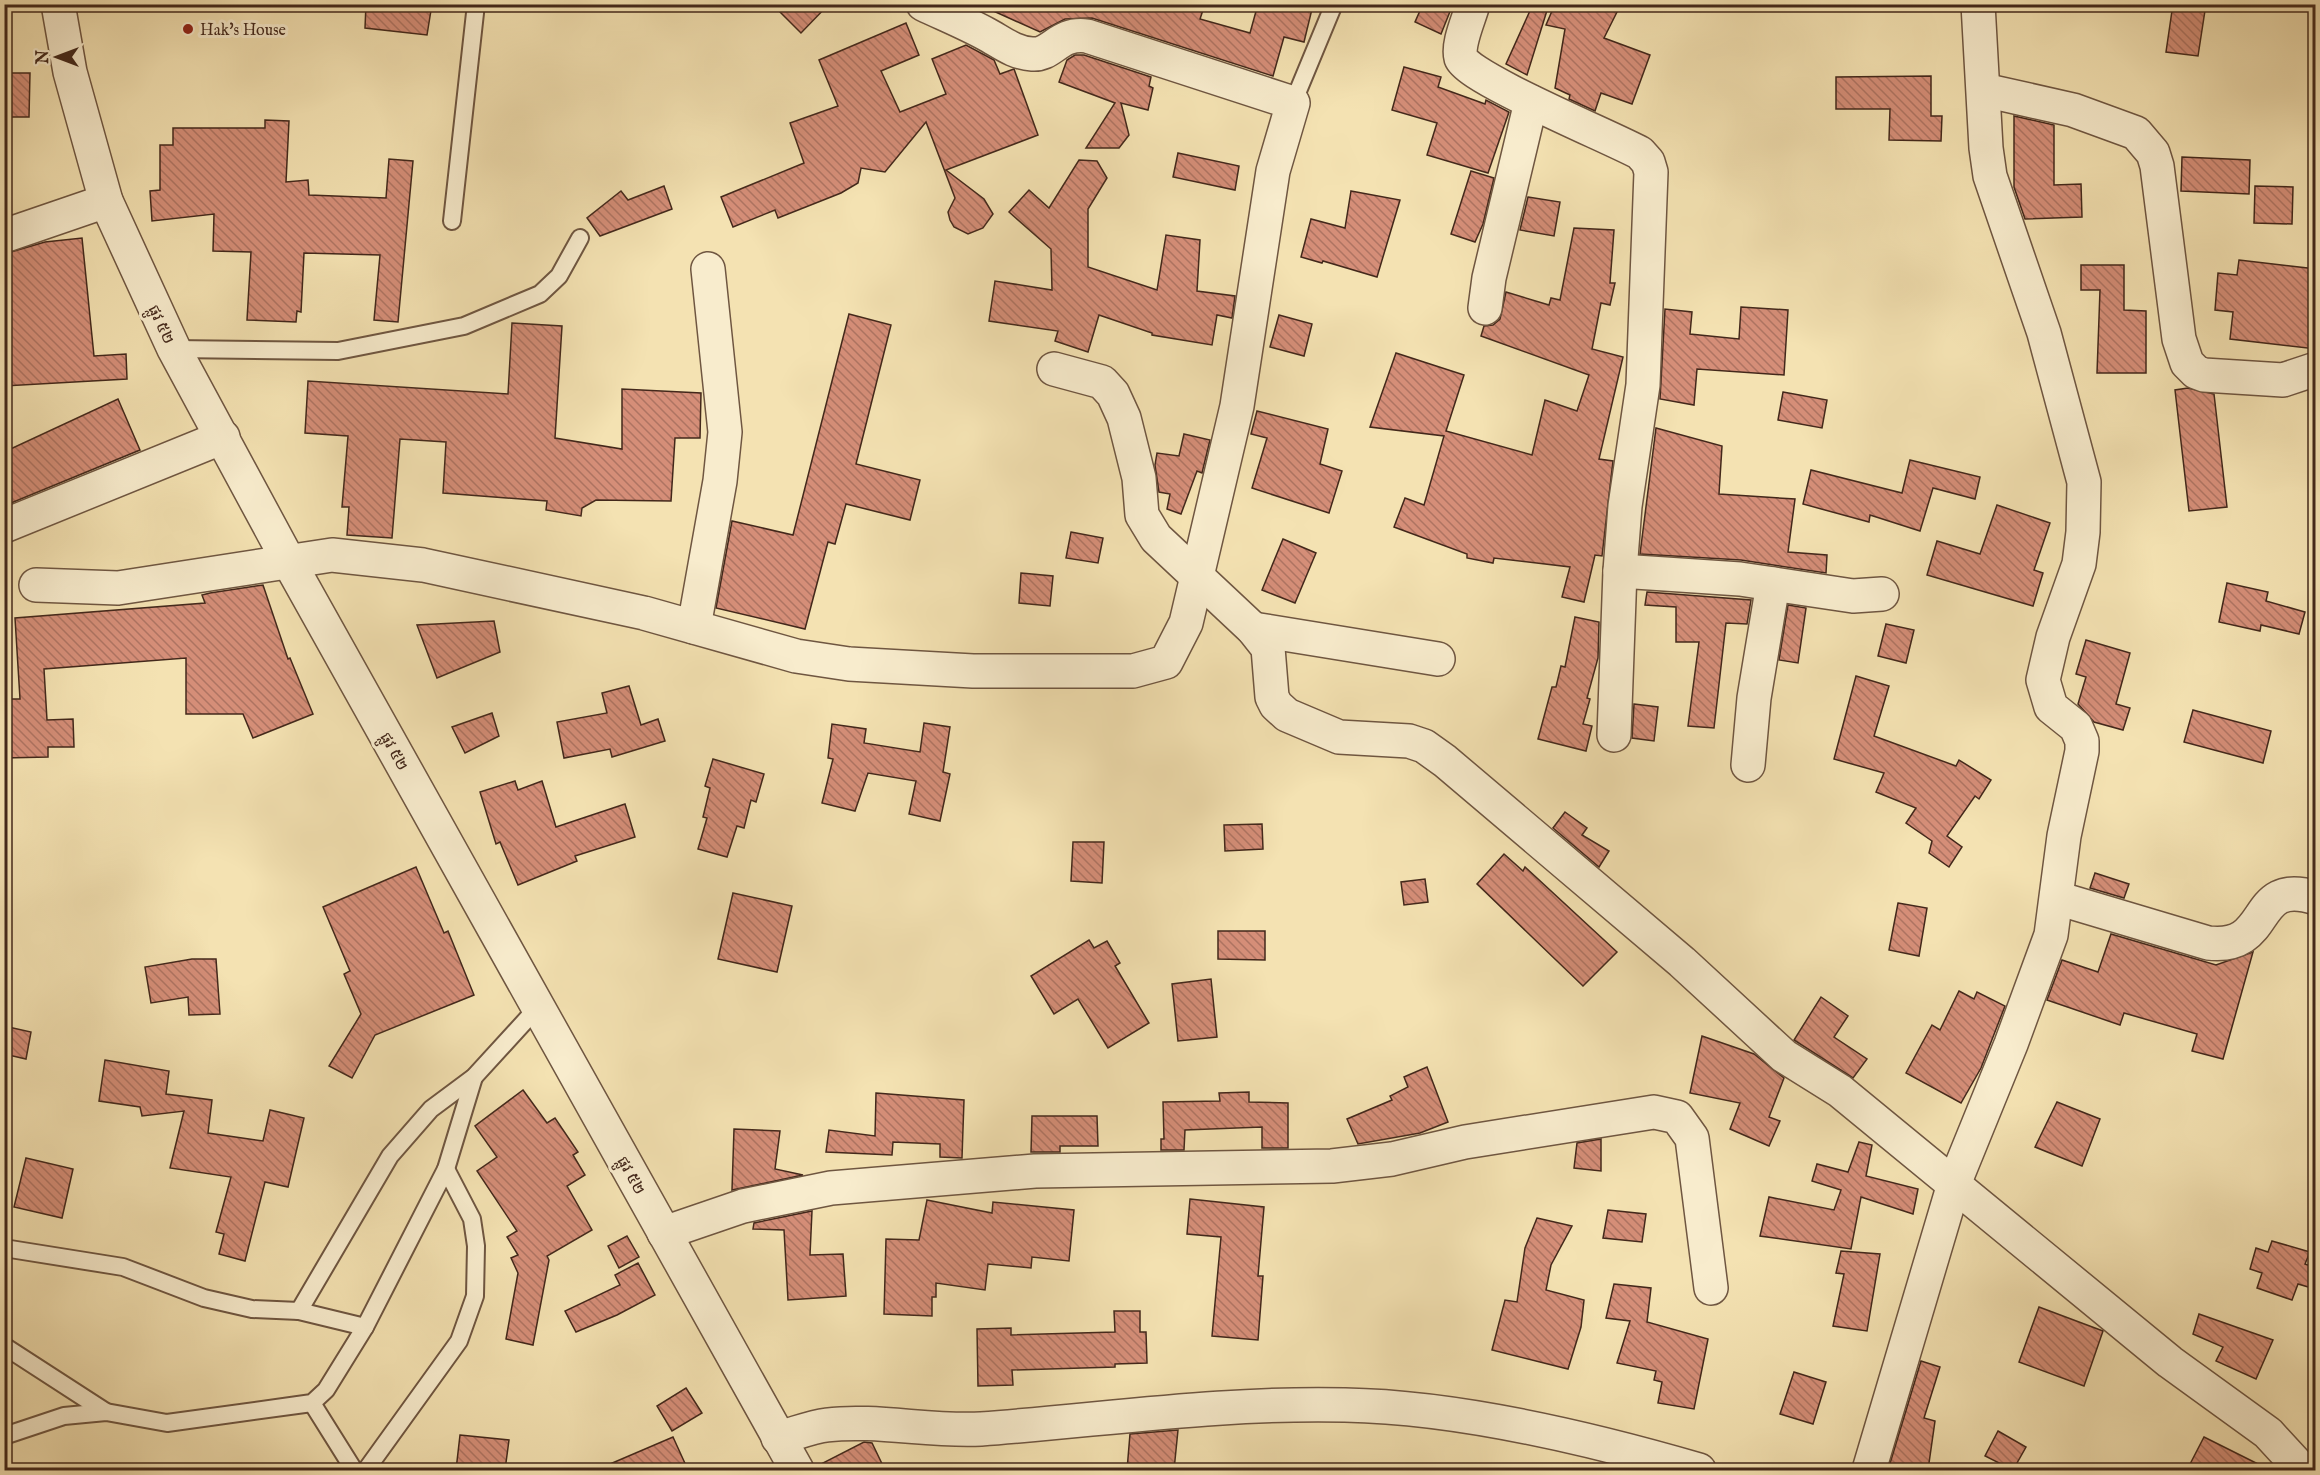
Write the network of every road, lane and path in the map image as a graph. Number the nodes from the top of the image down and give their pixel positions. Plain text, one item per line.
1 (58, 4) edge
2 (476, 4) edge
3 (923, 4) edge
4 (1334, 4) edge
5 (1473, 4) edge
6 (1978, 4) edge
7 (1984, 90) junction
8 (1531, 102) junction
9 (1293, 103) junction
10 (106, 201) junction
11 (453, 221) dead end
12 (4, 236) edge
13 (580, 238) dead end
14 (708, 269) dead end
15 (1485, 309) dead end
16 (174, 349) junction
17 (1054, 369) dead end
18 (2316, 369) edge
19 (223, 437) junction
20 (4, 526) edge
21 (289, 562) junction
22 (1620, 571) junction
23 (1197, 579) junction
24 (1773, 584) junction
25 (36, 585) dead end
26 (1882, 594) dead end
27 (694, 627) junction
28 (1253, 629) junction
29 (1438, 659) dead end
30 (1614, 735) dead end
31 (1748, 765) dead end
32 (2057, 898) junction
33 (2316, 898) edge
34 (538, 1007) junction
35 (474, 1077) junction
36 (446, 1169) junction
37 (1954, 1184) junction
38 (664, 1233) junction
39 (4, 1248) edge
40 (1711, 1288) dead end
41 (299, 1311) junction
42 (365, 1327) junction
43 (4, 1346) edge
44 (312, 1403) junction
45 (106, 1412) junction
46 (4, 1436) edge
47 (778, 1438) junction
48 (1600, 1458) edge
49 (354, 1470) edge
50 (366, 1470) edge
51 (797, 1470) edge
52 (1698, 1470) edge
53 (1869, 1470) edge
54 (2302, 1470) edge

1 - 10 street, ផ្លូវ ៥២
2 - 11 lane
3 - 9 street
4 - 9 lane
5 - 8 street
6 - 7 street
7 - 18 street
7 - 32 street
8 - 15 street
8 - 22 street
9 - 23 street
10 - 12 street
10 - 16 street, ផ្លូវ ៥២
13 - 16 lane
14 - 27 street
16 - 19 street, ផ្លូវ ៥២
17 - 23 street
19 - 20 street
19 - 21 street, ផ្លូវ ៥២
21 - 25 street
21 - 27 street
21 - 34 street, ផ្លូវ ៥២
22 - 24 street
22 - 30 street
23 - 27 street
23 - 28 street
24 - 26 street
24 - 31 street
28 - 29 street
28 - 37 street
32 - 33 street
32 - 37 street
34 - 35 lane
34 - 38 street, ផ្លូវ ៥២
35 - 36 lane
35 - 41 lane
36 - 42 lane
36 - 50 lane
37 - 53 street
37 - 54 street
38 - 40 street
38 - 47 street, ផ្លូវ ៥២
39 - 41 lane
41 - 42 lane
42 - 44 lane
43 - 45 lane
44 - 45 lane
44 - 49 lane
45 - 46 lane
47 - 48 street
47 - 51 street, ផ្លូវ ៥២
48 - 52 street

